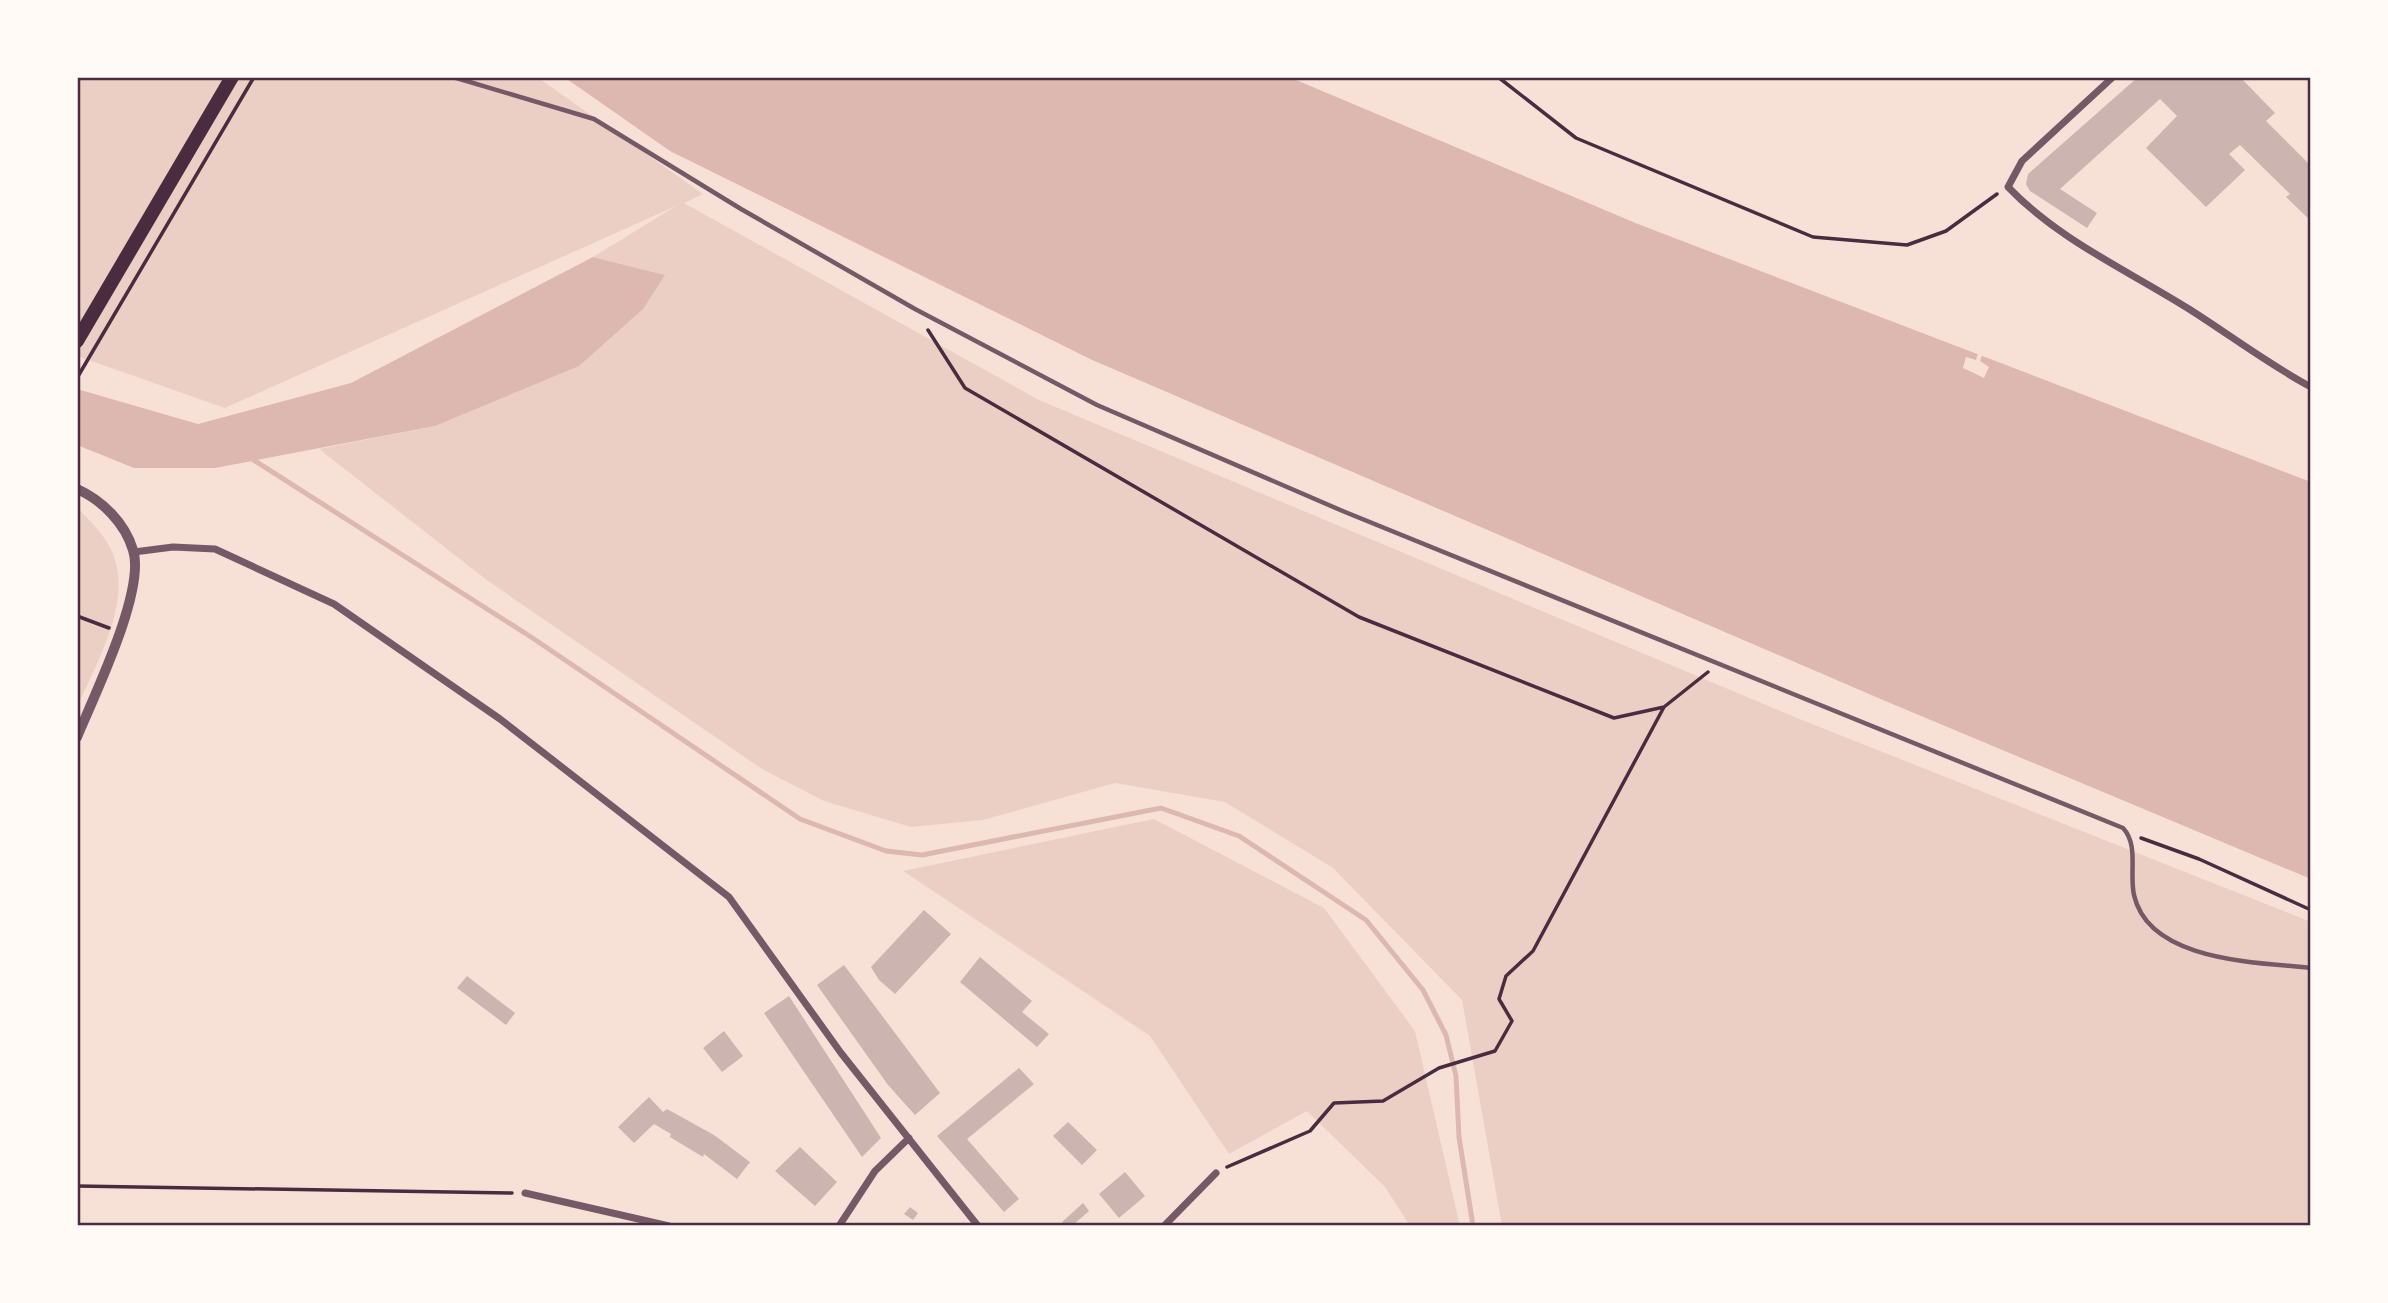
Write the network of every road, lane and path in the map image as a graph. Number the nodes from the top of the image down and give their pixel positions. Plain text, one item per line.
1 (232, 77) edge
2 (254, 77) edge
3 (453, 77) edge
4 (1498, 77) edge
5 (2113, 77) edge
6 (2008, 187) junction
7 (915, 309) junction
8 (77, 341) edge
9 (77, 378) edge
10 (2311, 387) edge
11 (77, 489) edge
12 (134, 552) junction
13 (77, 616) edge
14 (120, 632) junction
15 (1720, 662) junction
16 (1664, 707) junction
17 (77, 735) edge
18 (2129, 834) junction
19 (2311, 910) edge
20 (2311, 968) edge
21 (909, 1139) junction
22 (1216, 1173) joint
23 (77, 1186) edge
24 (525, 1193) joint
25 (669, 1226) edge
26 (839, 1226) edge
27 (978, 1226) edge
28 (1164, 1226) edge

1 - 8 main road
2 - 9 path
3 - 7 lane
4 - 6 path
5 - 6 street
6 - 10 street
7 - 15 lane
7 - 16 path
11 - 12 street
12 - 14 street
12 - 21 street
13 - 14 path
14 - 17 street
15 - 16 path
15 - 18 lane
16 - 22 path
18 - 19 path
18 - 20 lane
21 - 26 street
21 - 27 street
22 - 28 street
23 - 24 path
24 - 25 street

